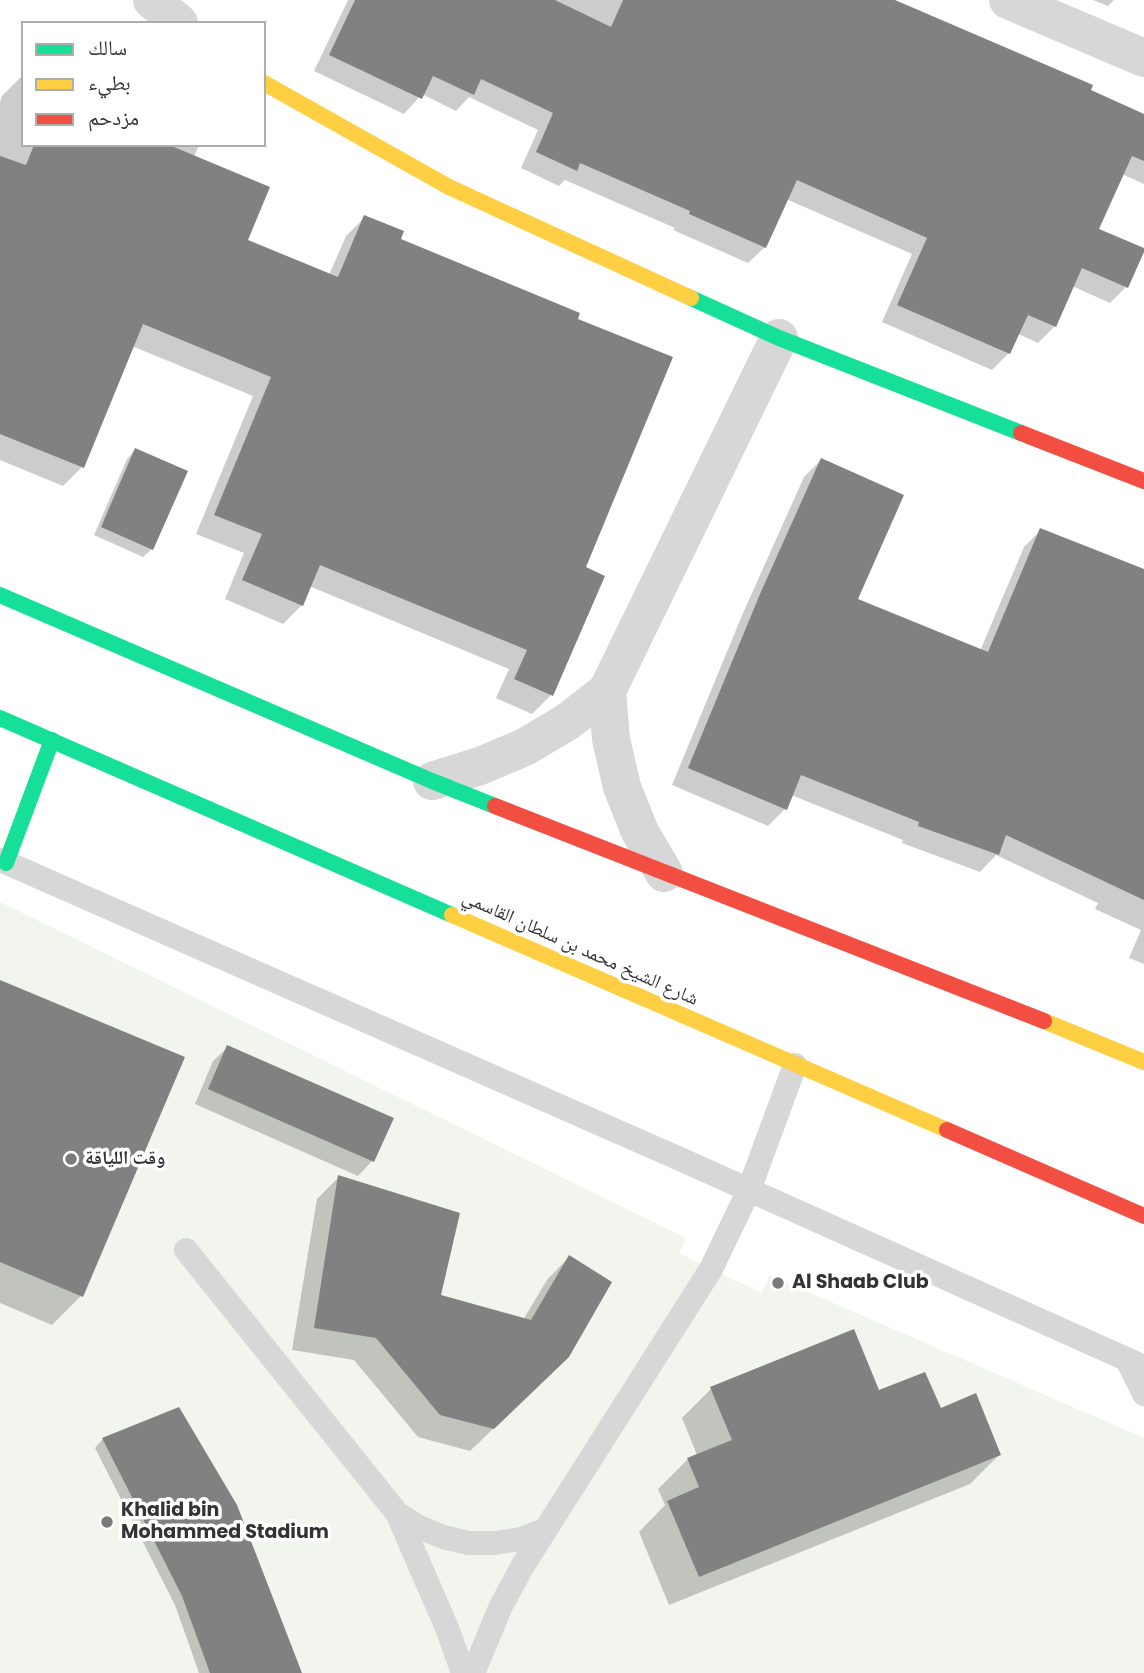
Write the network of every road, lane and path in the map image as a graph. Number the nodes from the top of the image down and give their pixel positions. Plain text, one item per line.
1 (152, 0) edge
2 (1008, 0) edge
3 (177, 21) edge
4 (1144, 58) edge
5 (266, 84) edge
6 (779, 338) junction
7 (1144, 481) edge
8 (0, 595) edge
9 (607, 691) junction
10 (0, 718) edge
11 (52, 740) junction
12 (432, 781) junction
13 (3, 861) edge
14 (664, 873) junction
15 (1144, 1062) edge
16 (795, 1065) junction
17 (749, 1190) junction
18 (1144, 1216) edge
19 (187, 1251) dead end
20 (1135, 1364) edge
21 (1144, 1394) edge
22 (397, 1513) junction
23 (545, 1530) junction
24 (463, 1673) edge
25 (473, 1673) edge

1 - 3 street
2 - 4 street
5 - 6 main road
6 - 7 main road
6 - 9 street
8 - 12 main road
9 - 12 street
9 - 14 street
10 - 11 main road, شارع الشيخ محمد بن سلطان القاسمي
11 - 13 main road
11 - 16 main road, شارع الشيخ محمد بن سلطان القاسمي
12 - 14 main road
13 - 17 lane
14 - 15 main road
16 - 17 lane
16 - 18 main road, شارع الشيخ محمد بن سلطان القاسمي
17 - 20 lane
17 - 23 lane
19 - 22 lane
20 - 21 lane
22 - 23 lane
22 - 24 lane
23 - 25 lane

